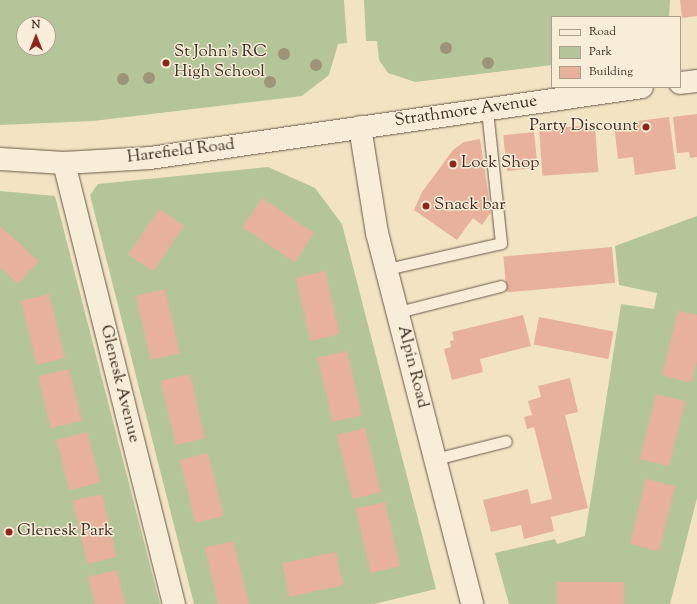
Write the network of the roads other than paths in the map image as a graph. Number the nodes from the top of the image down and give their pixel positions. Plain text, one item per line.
1 (697, 81) edge
2 (681, 83) edge
3 (635, 88) edge
4 (487, 109) junction
5 (360, 127) junction
6 (0, 158) edge
7 (64, 163) junction
8 (387, 269) junction
9 (502, 286) dead end
10 (398, 312) junction
11 (506, 441) dead end
12 (435, 458) junction
13 (469, 603) edge
14 (174, 604) edge

1 - 2 street
3 - 4 street, Strathmore Avenue
4 - 5 street, Strathmore Avenue
4 - 8 lane
5 - 7 street, Harefield Road
5 - 8 street, Alpin Road
6 - 7 street, Harefield Road
7 - 14 street, Glenesk Avenue
8 - 10 street, Alpin Road
9 - 10 lane
10 - 12 street, Alpin Road
11 - 12 lane
12 - 13 street, Alpin Road

